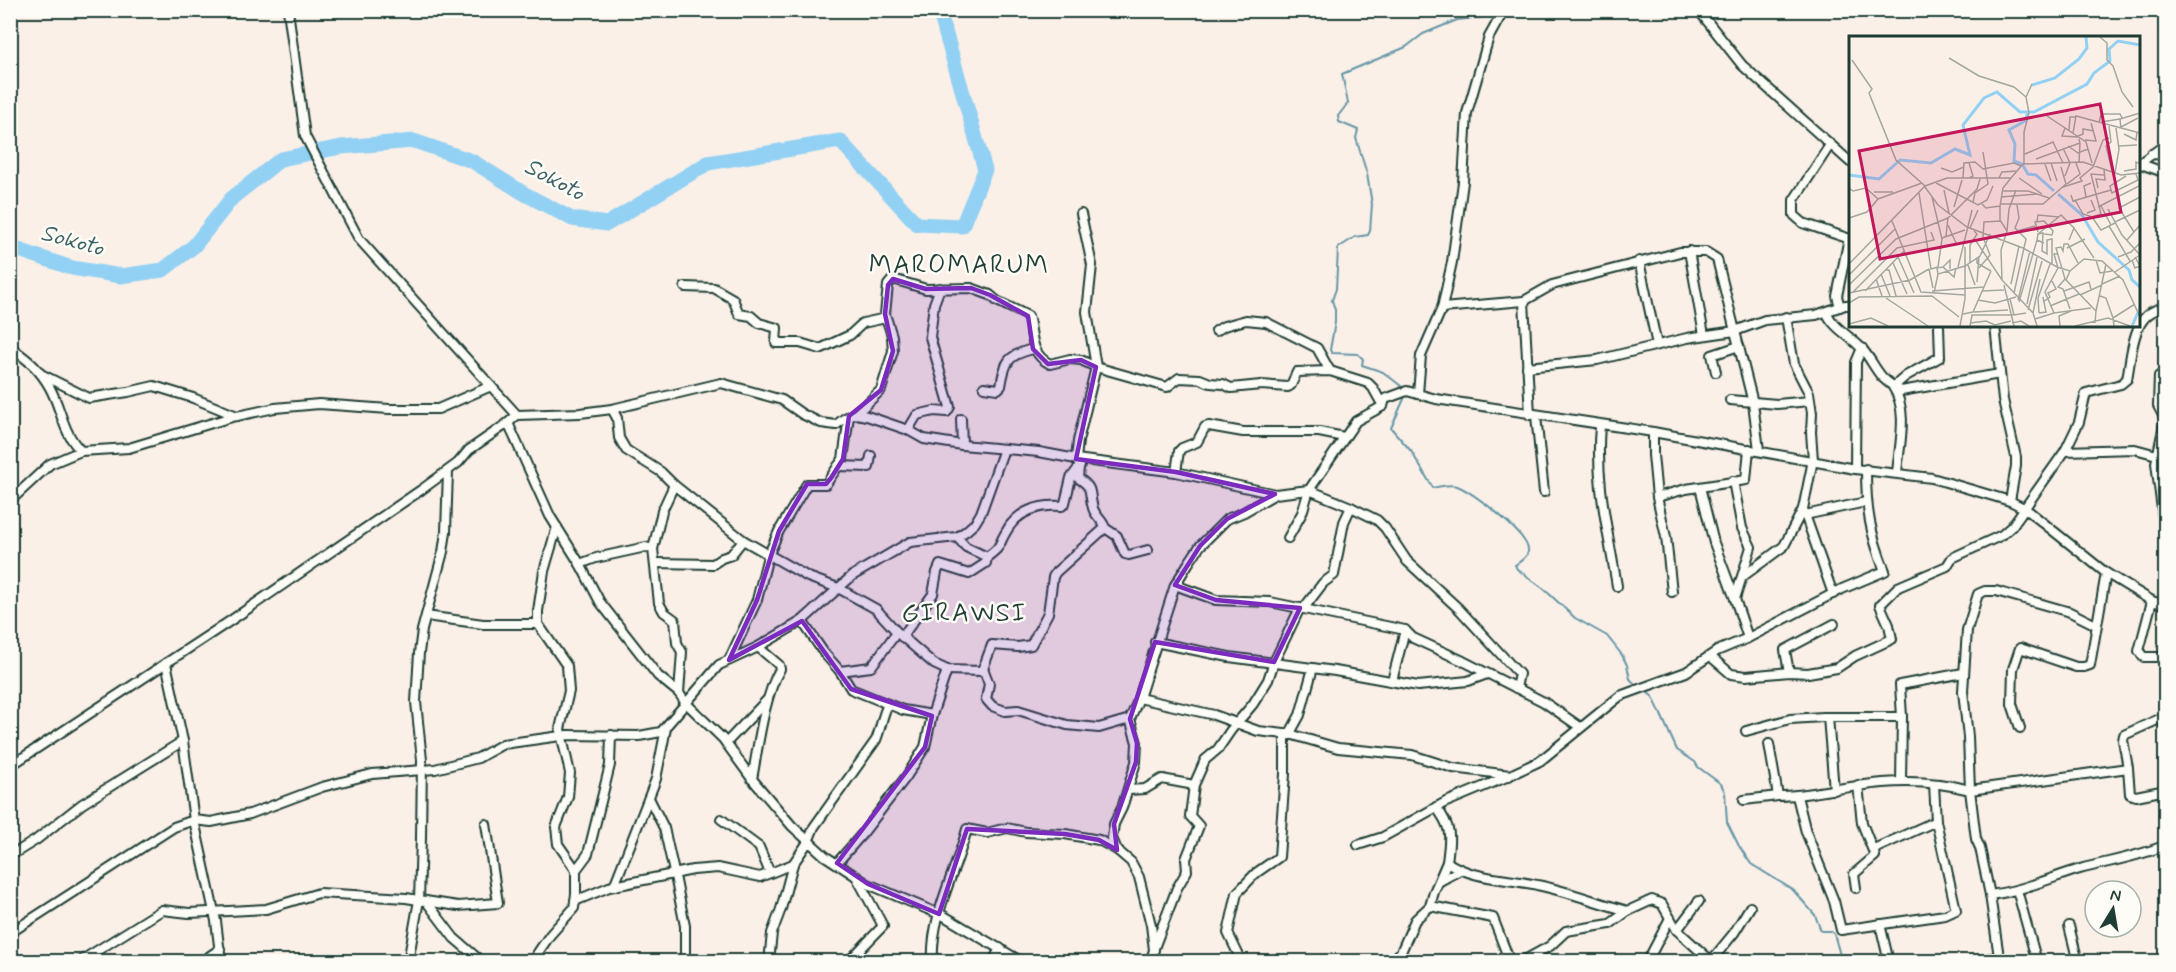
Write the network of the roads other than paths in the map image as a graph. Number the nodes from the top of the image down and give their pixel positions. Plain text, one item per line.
1 (288, 10) edge
2 (1504, 10) edge
3 (1700, 12) edge
4 (2164, 24) edge
5 (2166, 39) edge
6 (2166, 144) edge
7 (1830, 145) junction
8 (2151, 154) junction
9 (2166, 155) edge
10 (1849, 160) edge
11 (2140, 162) edge
12 (2140, 163) edge
13 (2166, 173) edge
14 (1081, 214) dead end
15 (1849, 239) edge
16 (1849, 243) edge
17 (1689, 251) junction
18 (1639, 261) junction
19 (685, 287) dead end
20 (940, 288) junction
21 (1524, 301) junction
22 (1849, 305) edge
23 (1840, 307) junction
24 (1442, 308) junction
25 (2166, 308) edge
26 (1827, 313) junction
27 (1786, 317) junction
28 (886, 318) junction
29 (2140, 324) edge
30 (1939, 327) edge
31 (1995, 327) edge
32 (2139, 327) edge
33 (1216, 331) dead end
34 (1735, 331) junction
35 (1704, 335) junction
36 (1657, 345) junction
37 (1738, 346) junction
38 (10, 347) edge
39 (1862, 348) junction
40 (1033, 349) junction
41 (1096, 367) junction
42 (1527, 367) junction
43 (1330, 371) junction
44 (1716, 372) dead end
45 (2166, 372) edge
46 (41, 374) junction
47 (2000, 374) junction
48 (491, 386) junction
49 (984, 387) dead end
50 (1893, 387) junction
51 (1418, 394) junction
52 (1730, 400) dead end
53 (1810, 401) junction
54 (1753, 403) junction
55 (1383, 406) junction
56 (612, 409) junction
57 (517, 415) junction
58 (852, 415) junction
59 (1533, 415) junction
60 (237, 416) junction
61 (2165, 419) edge
62 (961, 420) dead end
63 (508, 423) junction
64 (1600, 426) junction
65 (908, 430) junction
66 (1653, 432) junction
67 (1344, 437) junction
68 (962, 445) junction
69 (1004, 449) junction
70 (1749, 449) junction
71 (1759, 450) junction
72 (81, 451) junction
73 (2065, 451) junction
74 (2157, 454) junction
75 (870, 456) dead end
76 (1814, 460) junction
77 (1078, 463) junction
78 (838, 466) junction
79 (1855, 469) junction
80 (1866, 469) junction
81 (448, 471) junction
82 (1176, 472) junction
83 (1897, 473) junction
84 (1733, 482) junction
85 (674, 485) junction
86 (1700, 487) junction
87 (1309, 490) junction
88 (1544, 492) dead end
89 (1275, 494) junction
90 (1657, 497) junction
91 (10, 501) edge
92 (2010, 501) junction
93 (1866, 502) junction
94 (1351, 507) junction
95 (2026, 508) junction
96 (1804, 512) junction
97 (557, 527) junction
98 (1106, 528) junction
99 (957, 537) junction
100 (1288, 538) dead end
101 (743, 540) junction
102 (2166, 541) edge
103 (653, 549) junction
104 (1148, 550) dead end
105 (768, 556) junction
106 (987, 557) junction
107 (655, 563) junction
108 (580, 564) junction
109 (2106, 573) junction
110 (1742, 577) junction
111 (1175, 585) junction
112 (1617, 586) dead end
113 (838, 588) junction
114 (1672, 592) dead end
115 (1833, 594) junction
116 (1735, 599) junction
117 (2152, 601) junction
118 (2166, 605) edge
119 (1302, 608) junction
120 (426, 616) junction
121 (802, 621) junction
122 (538, 624) junction
123 (1834, 624) dead end
124 (2096, 625) junction
125 (1405, 630) junction
126 (900, 635) junction
127 (1748, 638) junction
128 (1155, 642) junction
129 (758, 647) junction
130 (1710, 656) junction
131 (2166, 657) edge
132 (729, 660) junction
133 (1274, 662) junction
134 (166, 663) junction
135 (983, 668) junction
136 (1313, 668) junction
137 (947, 670) junction
138 (840, 671) junction
139 (1789, 672) junction
140 (1487, 674) junction
141 (1963, 674) junction
142 (1392, 681) junction
143 (1516, 688) junction
144 (679, 693) junction
145 (1139, 698) junction
146 (768, 699) junction
147 (685, 702) junction
148 (888, 704) junction
149 (932, 715) junction
150 (2166, 716) edge
151 (1828, 717) junction
152 (1902, 717) junction
153 (1130, 719) junction
154 (1237, 723) junction
155 (666, 726) junction
156 (1580, 727) junction
157 (2020, 728) dead end
158 (1746, 731) dead end
159 (610, 735) junction
160 (1287, 735) junction
161 (561, 736) junction
162 (183, 741) junction
163 (727, 742) junction
164 (1769, 744) dead end
165 (10, 766) edge
166 (2128, 768) junction
167 (421, 770) junction
168 (1510, 775) junction
169 (752, 780) junction
170 (1901, 781) junction
171 (1934, 784) junction
172 (1194, 785) junction
173 (1858, 785) junction
174 (1128, 790) junction
175 (1834, 790) junction
176 (1970, 790) junction
177 (2166, 790) edge
178 (1778, 796) junction
179 (1797, 796) junction
180 (649, 798) junction
181 (1744, 800) dead end
182 (1436, 807) junction
183 (721, 819) dead end
184 (194, 820) junction
185 (1936, 821) junction
186 (486, 824) dead end
187 (808, 842) junction
188 (1358, 845) dead end
189 (2166, 845) edge
190 (1874, 849) junction
191 (1117, 850) junction
192 (10, 856) edge
193 (1447, 862) junction
194 (837, 863) junction
195 (794, 864) junction
196 (576, 870) junction
197 (1460, 870) junction
198 (674, 873) junction
199 (770, 873) junction
200 (855, 875) junction
201 (1440, 881) junction
202 (614, 886) junction
203 (1856, 888) dead end
204 (2017, 890) junction
205 (1990, 896) junction
206 (422, 900) junction
207 (575, 901) junction
208 (1699, 901) dead end
209 (1430, 906) junction
210 (1750, 907) dead end
211 (1628, 910) junction
212 (214, 912) junction
213 (939, 914) junction
214 (1670, 918) junction
215 (1880, 924) junction
216 (2069, 926) dead end
217 (1677, 930) junction
218 (10, 933) edge
219 (1000, 948) junction
220 (220, 949) junction
221 (1154, 950) junction
222 (1401, 952) junction
223 (856, 958) edge
224 (685, 961) edge
225 (1712, 961) edge
226 (80, 962) edge
227 (201, 962) edge
228 (221, 962) edge
229 (408, 962) edge
230 (482, 962) edge
231 (534, 962) edge
232 (769, 962) edge
233 (848, 962) edge
234 (933, 962) edge
235 (993, 962) edge
236 (1022, 962) edge
237 (1150, 962) edge
238 (1242, 962) edge
239 (1391, 962) edge
240 (1405, 962) edge
241 (1510, 962) edge
242 (1521, 962) edge
243 (1647, 962) edge
244 (1889, 962) edge
245 (1970, 962) edge
246 (2037, 962) edge
247 (2078, 962) edge

1 - 48 street
2 - 24 street
3 - 7 street
4 - 5 street
6 - 8 street
7 - 10 street
7 - 15 street
8 - 9 street
8 - 11 street
12 - 13 street
14 - 41 street
16 - 23 street
17 - 18 street
17 - 34 street
17 - 35 street
18 - 21 street
18 - 36 street
19 - 28 street
20 - 28 street
20 - 40 street
20 - 65 street
21 - 24 street
21 - 42 street
22 - 23 street
23 - 26 street
24 - 51 street
25 - 29 street
26 - 27 street
26 - 39 street
27 - 34 street
27 - 53 street
28 - 58 street
30 - 50 street
31 - 47 street
32 - 73 street
33 - 43 street
34 - 35 street
34 - 37 street
35 - 36 street
36 - 42 street
37 - 44 street
37 - 54 street
38 - 46 street
39 - 50 street
39 - 79 street
40 - 41 street
40 - 49 street
41 - 43 street
41 - 77 street
42 - 59 street
43 - 55 street
45 - 61 street
46 - 60 street
46 - 72 street
47 - 50 street
47 - 92 street
48 - 57 street
48 - 60 street
50 - 83 street
51 - 55 street
51 - 59 street
52 - 54 street
53 - 54 street
53 - 76 street
54 - 71 street
55 - 67 street
56 - 57 street
56 - 58 street
56 - 85 street
57 - 63 street
58 - 65 street
58 - 78 street
59 - 64 street
59 - 88 street
60 - 72 street
61 - 74 street
62 - 68 street
63 - 81 street
63 - 97 street
64 - 66 street
64 - 112 street
65 - 68 street
66 - 70 street
66 - 90 street
67 - 82 street
67 - 87 street
68 - 69 street
69 - 77 street
69 - 99 street
70 - 71 street
70 - 84 street
71 - 76 street
72 - 91 street
73 - 74 street
73 - 95 street
74 - 102 street
75 - 78 street
76 - 79 street
76 - 96 street
77 - 82 street
77 - 98 street
77 - 106 street
78 - 105 street
79 - 80 street
80 - 83 street
80 - 93 street
81 - 120 street
81 - 134 street
82 - 89 street
83 - 92 street
84 - 86 street
84 - 110 street
85 - 101 street
85 - 103 street
86 - 90 street
86 - 116 street
87 - 89 street
87 - 94 street
87 - 100 street
89 - 111 street
90 - 114 street
92 - 95 street
93 - 96 street
93 - 115 street
94 - 119 street
94 - 143 street
95 - 109 street
95 - 139 street
96 - 110 street
96 - 115 street
97 - 108 street
97 - 122 street
98 - 104 street
98 - 135 street
99 - 106 street
99 - 113 street
101 - 105 street
101 - 107 street
103 - 107 street
103 - 108 street
105 - 113 street
105 - 132 street
106 - 126 street
107 - 144 street
108 - 144 street
109 - 117 street
109 - 124 street
110 - 116 street
111 - 119 street
111 - 128 street
113 - 121 street
113 - 126 street
115 - 127 street
116 - 127 street
117 - 118 street
117 - 131 street
119 - 125 street
119 - 133 street
120 - 122 street
120 - 167 street
121 - 129 street
121 - 138 street
122 - 161 street
123 - 139 street
124 - 141 street
124 - 157 street
125 - 140 street
125 - 142 street
126 - 137 street
126 - 138 street
127 - 130 street
128 - 133 street
128 - 145 street
129 - 132 street
129 - 146 street
130 - 139 street
130 - 156 street
132 - 147 street
133 - 136 street
133 - 154 street
134 - 162 street
134 - 165 street
135 - 137 street
135 - 153 street
136 - 142 street
136 - 160 street
137 - 149 street
138 - 148 street
140 - 142 street
140 - 143 street
141 - 152 street
141 - 176 street
143 - 156 street
144 - 147 street
145 - 153 street
145 - 154 street
146 - 163 street
146 - 169 street
147 - 155 street
147 - 163 street
148 - 149 street
148 - 187 street
149 - 194 street
150 - 166 street
151 - 152 street
151 - 158 street
151 - 175 street
152 - 170 street
153 - 174 street
154 - 160 street
154 - 172 street
155 - 159 street
155 - 180 street
156 - 168 street
159 - 161 street
159 - 196 street
160 - 168 street
160 - 238 street
161 - 167 street
161 - 196 street
162 - 184 street
162 - 192 street
163 - 169 street
164 - 178 street
166 - 176 street
166 - 177 street
167 - 184 street
167 - 206 street
168 - 182 street
169 - 187 street
170 - 171 street
170 - 173 street
171 - 176 street
171 - 185 street
172 - 174 street
172 - 221 street
173 - 175 street
173 - 190 street
174 - 191 street
175 - 179 street
176 - 205 street
178 - 179 street
178 - 181 street
179 - 215 street
180 - 198 street
180 - 202 street
182 - 188 street
182 - 193 street
183 - 199 street
184 - 212 street
184 - 218 street
185 - 190 street
185 - 215 street
186 - 206 street
187 - 194 street
187 - 195 street
189 - 204 street
190 - 203 street
191 - 213 street
191 - 221 street
193 - 197 street
193 - 201 street
194 - 200 street
195 - 199 street
195 - 232 street
196 - 207 street
197 - 201 street
197 - 211 street
198 - 199 street
198 - 202 street
198 - 224 street
200 - 213 street
200 - 223 street
201 - 209 street
202 - 207 street
204 - 205 street
204 - 246 street
205 - 245 street
206 - 212 street
206 - 229 street
206 - 230 street
207 - 231 street
208 - 217 street
209 - 222 street
209 - 241 street
210 - 225 street
211 - 214 street
211 - 242 street
212 - 220 street
212 - 226 street
213 - 219 street
213 - 234 street
214 - 217 street
214 - 243 street
215 - 244 street
216 - 247 street
217 - 225 street
219 - 235 street
219 - 236 street
220 - 227 street
220 - 228 street
221 - 237 street
222 - 239 street
222 - 240 street
223 - 233 street

